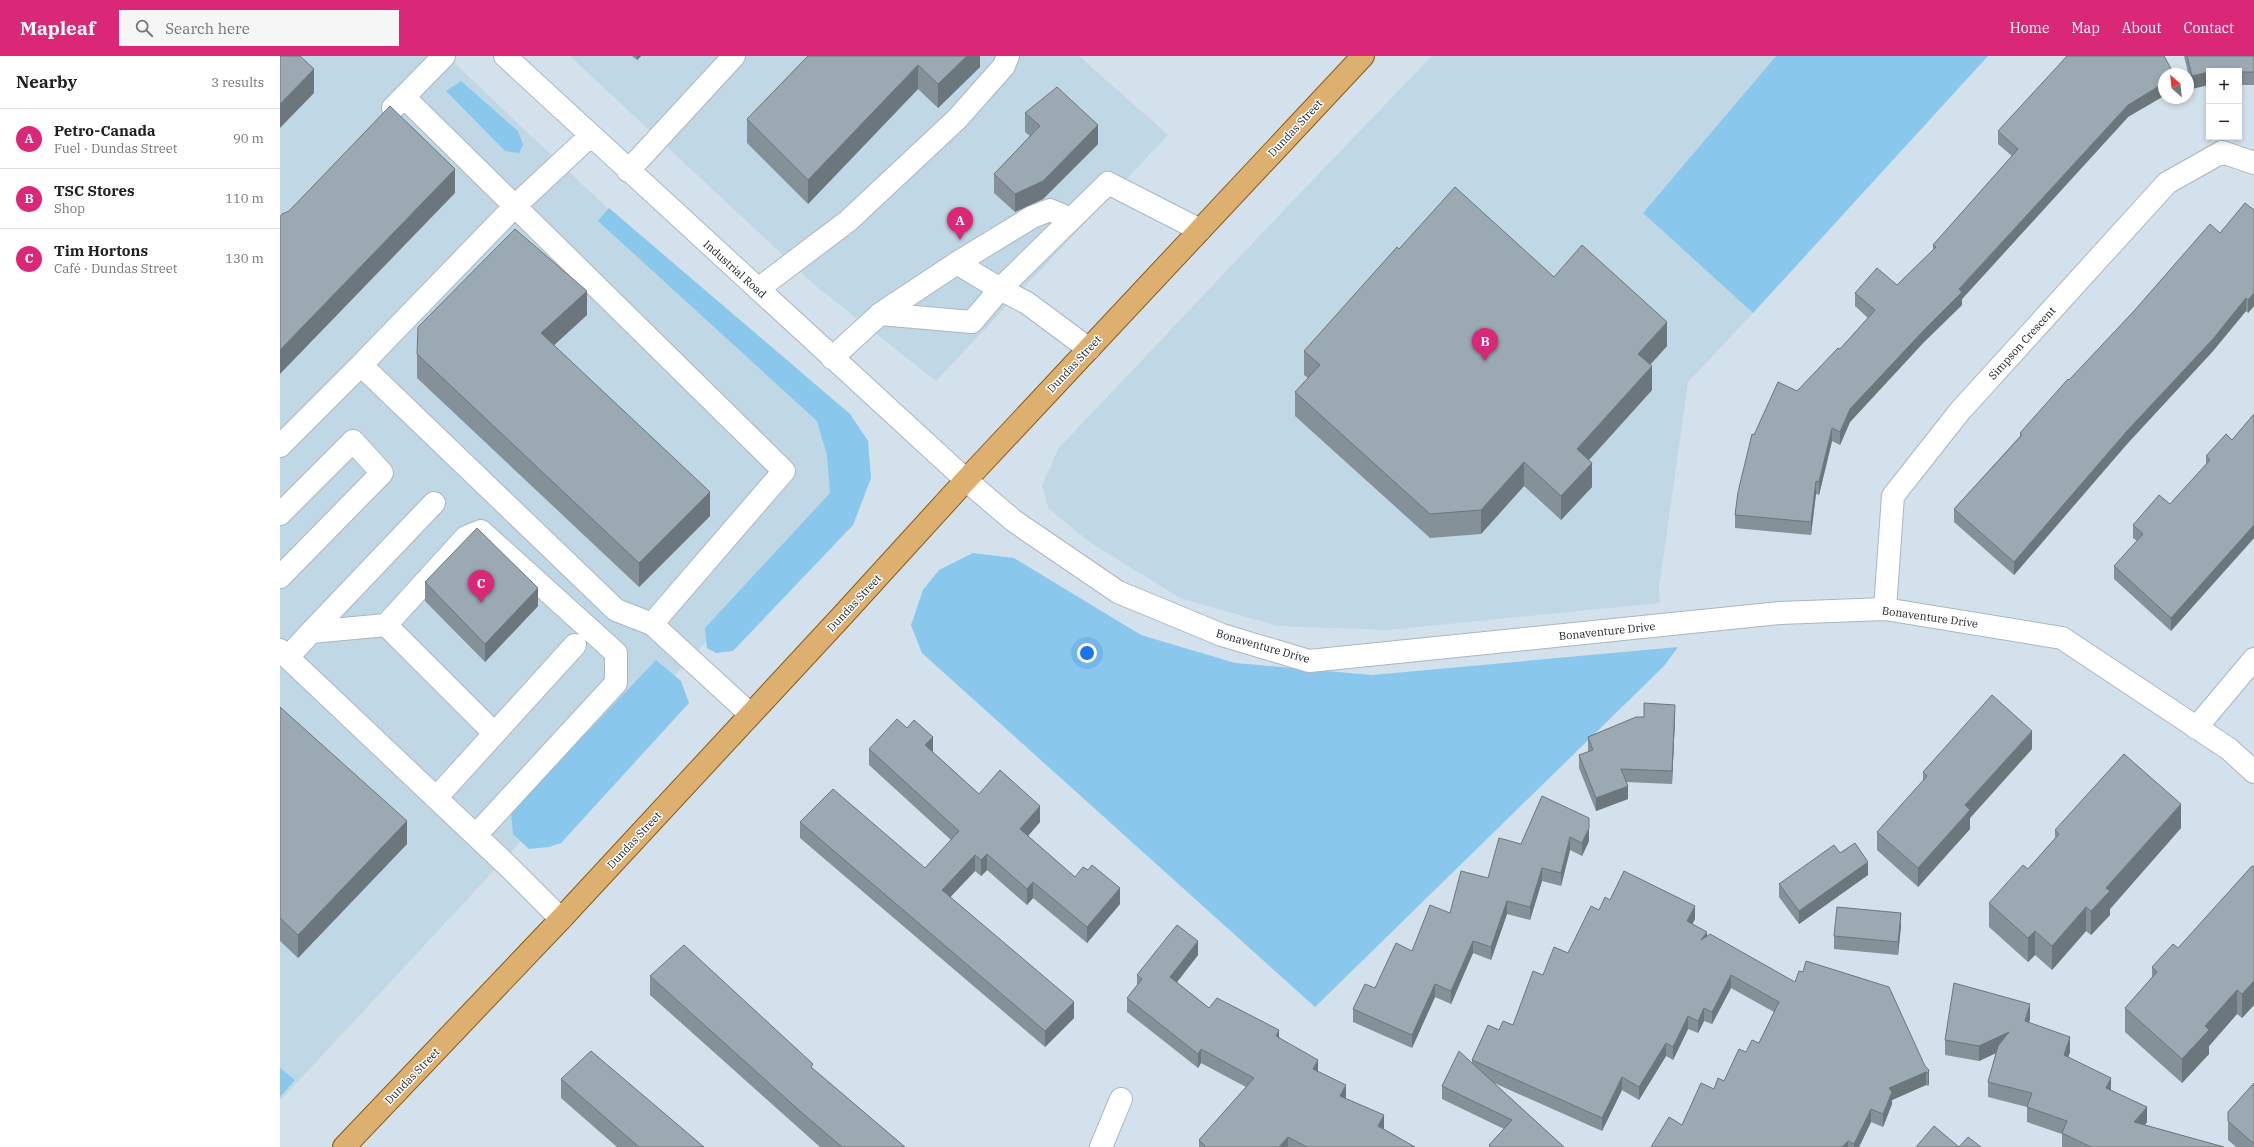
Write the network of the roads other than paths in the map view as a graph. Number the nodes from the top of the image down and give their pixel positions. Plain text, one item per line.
1 (444, 56) edge
2 (505, 56) edge
3 (734, 56) edge
4 (1008, 56) edge
5 (1362, 56) edge
6 (404, 97) junction
7 (377, 125) edge
8 (590, 136) junction
9 (2254, 163) edge
10 (628, 171) junction
11 (514, 207) junction
12 (1071, 219) junction
13 (1200, 230) junction
14 (957, 263) junction
15 (758, 289) junction
16 (1000, 289) junction
17 (880, 314) junction
18 (1089, 349) junction
19 (832, 358) junction
20 (361, 365) junction
21 (280, 446) edge
22 (966, 480) junction
23 (434, 503) dead end
24 (280, 514) edge
25 (280, 577) edge
26 (1885, 610) junction
27 (652, 624) junction
28 (386, 625) junction
29 (311, 632) junction
30 (575, 645) dead end
31 (284, 653) edge
32 (2254, 659) edge
33 (750, 714) junction
34 (2196, 728) junction
35 (494, 733) junction
36 (2254, 772) edge
37 (436, 798) junction
38 (476, 835) junction
39 (561, 919) junction
40 (1121, 1099) dead end
41 (344, 1147) edge
42 (1101, 1147) edge

1 - 6 street
2 - 8 street, Industrial Road
3 - 10 street
4 - 15 street
5 - 13 main road, Dundas Street
6 - 7 street
6 - 11 street
8 - 10 street, Industrial Road
8 - 11 street
9 - 26 street, Simpson Crescent
10 - 15 street, Industrial Road
11 - 20 street
11 - 27 street
12 - 13 street
12 - 14 street
12 - 16 street
13 - 18 main road, Dundas Street
14 - 16 street
14 - 17 street
15 - 19 street, Industrial Road
16 - 17 street
16 - 18 street
17 - 19 street
18 - 22 main road, Dundas Street
19 - 22 street, Industrial Road
20 - 21 street
20 - 27 street
22 - 26 street, Bonaventure Drive
22 - 33 main road, Dundas Street
23 - 29 street
24 - 25 street
26 - 34 street, Bonaventure Drive
27 - 33 street
28 - 29 street
28 - 35 street
28 - 38 street
29 - 31 street
30 - 35 street
31 - 37 street
32 - 34 street
33 - 39 main road, Dundas Street
34 - 36 street, Bonaventure Drive
35 - 37 street
37 - 38 street
38 - 39 street
39 - 41 main road, Dundas Street
40 - 42 street

